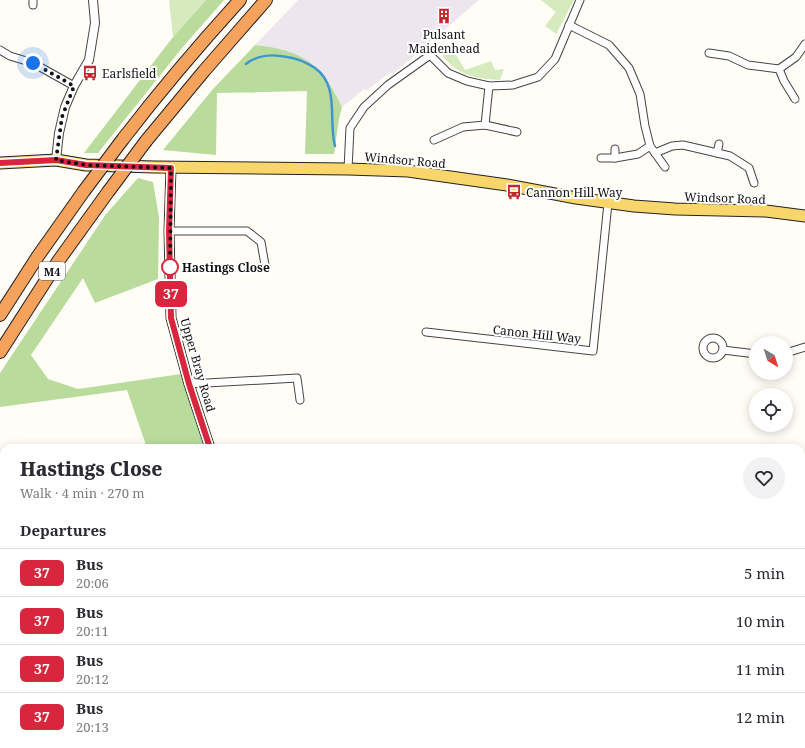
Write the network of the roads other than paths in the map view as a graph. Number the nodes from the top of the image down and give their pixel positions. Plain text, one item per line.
1 (93, 0) edge
2 (240, 0) edge
3 (266, 0) edge
4 (580, 0) edge
5 (569, 25) junction
6 (805, 44) edge
7 (0, 50) edge
8 (709, 53) dead end
9 (778, 68) junction
10 (74, 86) junction
11 (490, 86) junction
12 (795, 99) dead end
13 (485, 125) junction
14 (518, 132) dead end
15 (434, 140) dead end
16 (719, 144) dead end
17 (650, 146) junction
18 (615, 149) dead end
19 (655, 153) junction
20 (717, 153) junction
21 (601, 158) dead end
22 (616, 158) junction
23 (56, 160) junction
24 (0, 163) edge
25 (665, 167) dead end
26 (171, 168) junction
27 (348, 169) junction
28 (754, 183) dead end
29 (608, 203) junction
30 (805, 216) edge
31 (169, 231) junction
32 (265, 265) dead end
33 (0, 315) edge
34 (426, 332) dead end
35 (805, 347) edge
36 (723, 350) dead end
37 (793, 351) edge
38 (0, 352) edge
39 (749, 353) edge
40 (189, 384) junction
41 (300, 400) dead end
42 (209, 444) edge

1 - 10 street
2 - 33 highway, M4, bridge
3 - 38 highway, M4, bridge
4 - 5 street
5 - 11 street
5 - 17 street
6 - 9 street
7 - 10 street
8 - 9 street
9 - 12 street
10 - 23 street
11 - 13 street
11 - 27 street
13 - 14 street
13 - 15 street
16 - 20 street
17 - 19 street
17 - 22 street
18 - 22 street
19 - 20 street
19 - 25 street
20 - 28 street
21 - 22 street
23 - 24 main road, Windsor Road
23 - 26 main road, Windsor Road
26 - 27 main road, Windsor Road
26 - 31 main road, Upper Bray Road
27 - 29 main road, Windsor Road
29 - 30 main road, Windsor Road
29 - 34 street, Canon Hill Way
31 - 32 street
31 - 40 main road, Upper Bray Road
35 - 37 street
36 - 39 street
40 - 41 street
40 - 42 main road, Upper Bray Road

